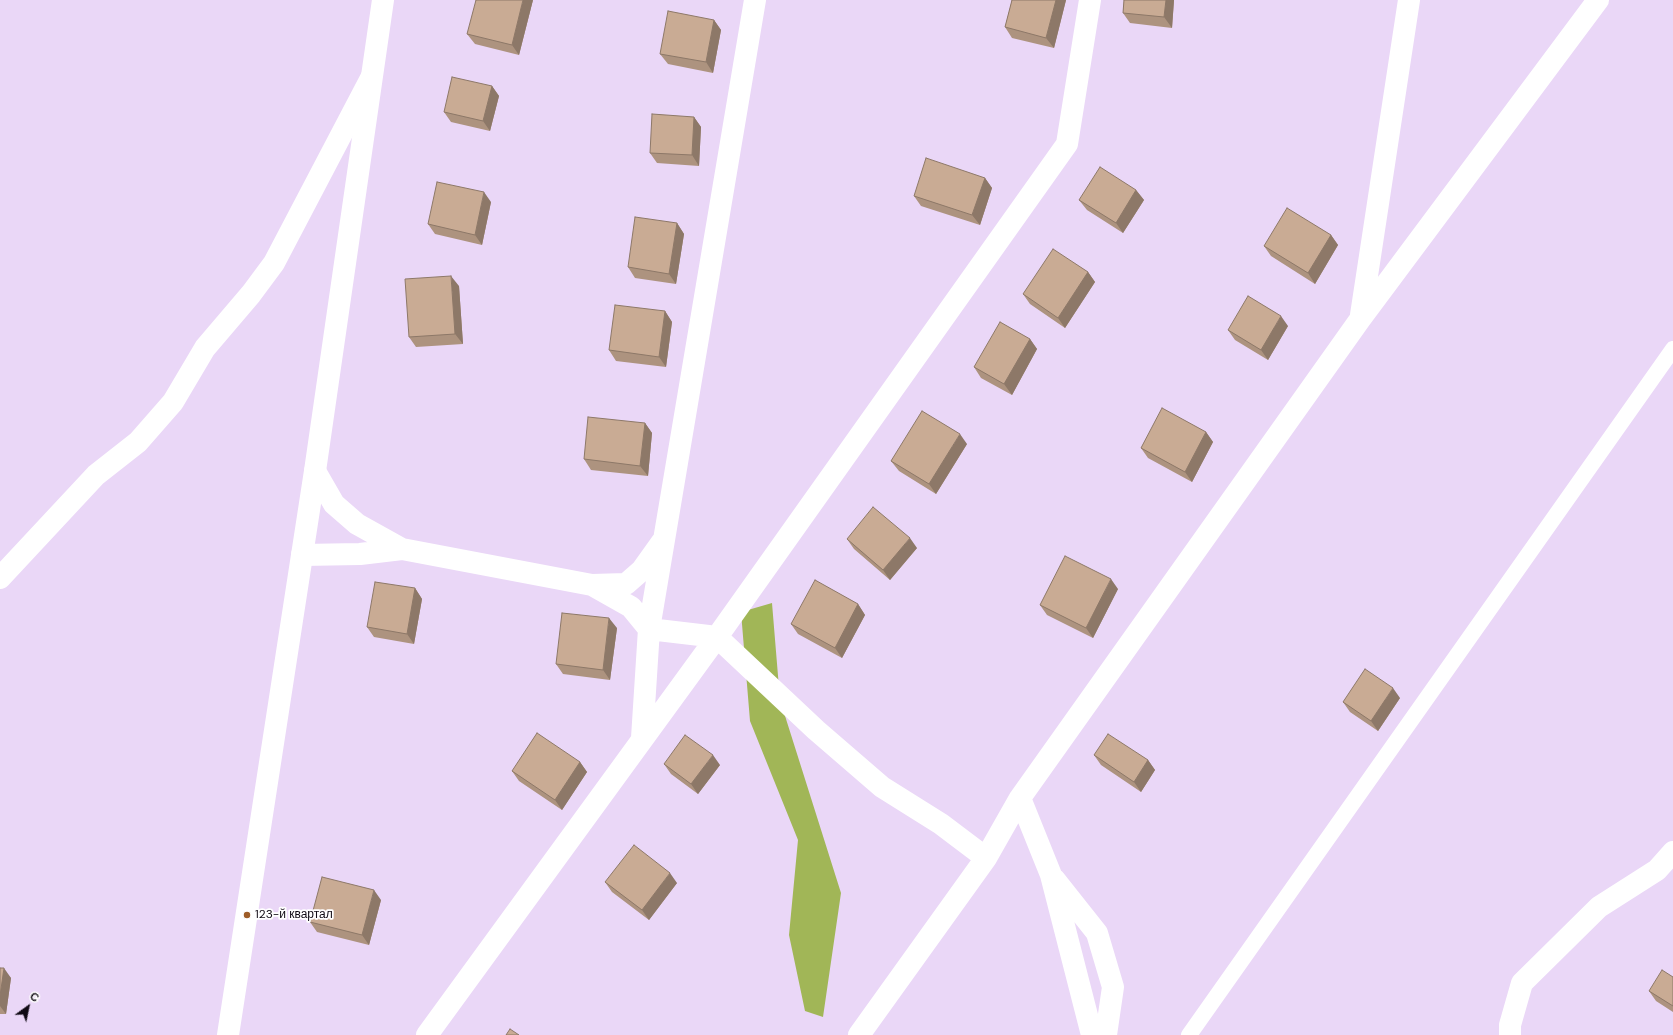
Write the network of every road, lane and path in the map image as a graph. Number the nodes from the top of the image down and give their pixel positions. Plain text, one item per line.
1 (383, 0) edge
2 (755, 0) edge
3 (1090, 0) edge
4 (1409, 0) edge
5 (1598, 0) edge
6 (372, 76) junction
7 (1361, 318) junction
8 (1673, 349) edge
9 (315, 471) junction
10 (664, 539) junction
11 (402, 549) junction
12 (302, 555) junction
13 (0, 578) edge
14 (592, 585) junction
15 (649, 630) junction
16 (717, 637) junction
17 (642, 738) junction
18 (1020, 798) junction
19 (1673, 852) edge
20 (986, 858) junction
21 (1051, 875) junction
22 (228, 1035) edge
23 (427, 1035) edge
24 (859, 1035) edge
25 (1092, 1035) edge
26 (1106, 1035) edge
27 (1189, 1035) edge
28 (1510, 1035) edge

1 - 6 street
2 - 10 street
3 - 16 street
4 - 7 street
5 - 7 street
6 - 9 street
6 - 13 street
7 - 18 street
8 - 27 lane
9 - 11 street
9 - 12 street
10 - 14 street
10 - 15 street
11 - 12 street
11 - 14 street
12 - 22 street
14 - 15 street
15 - 16 street
15 - 17 street
16 - 17 street
16 - 20 street
17 - 23 street
18 - 20 street
18 - 21 street
19 - 28 street
20 - 24 street
21 - 25 street
21 - 26 street

